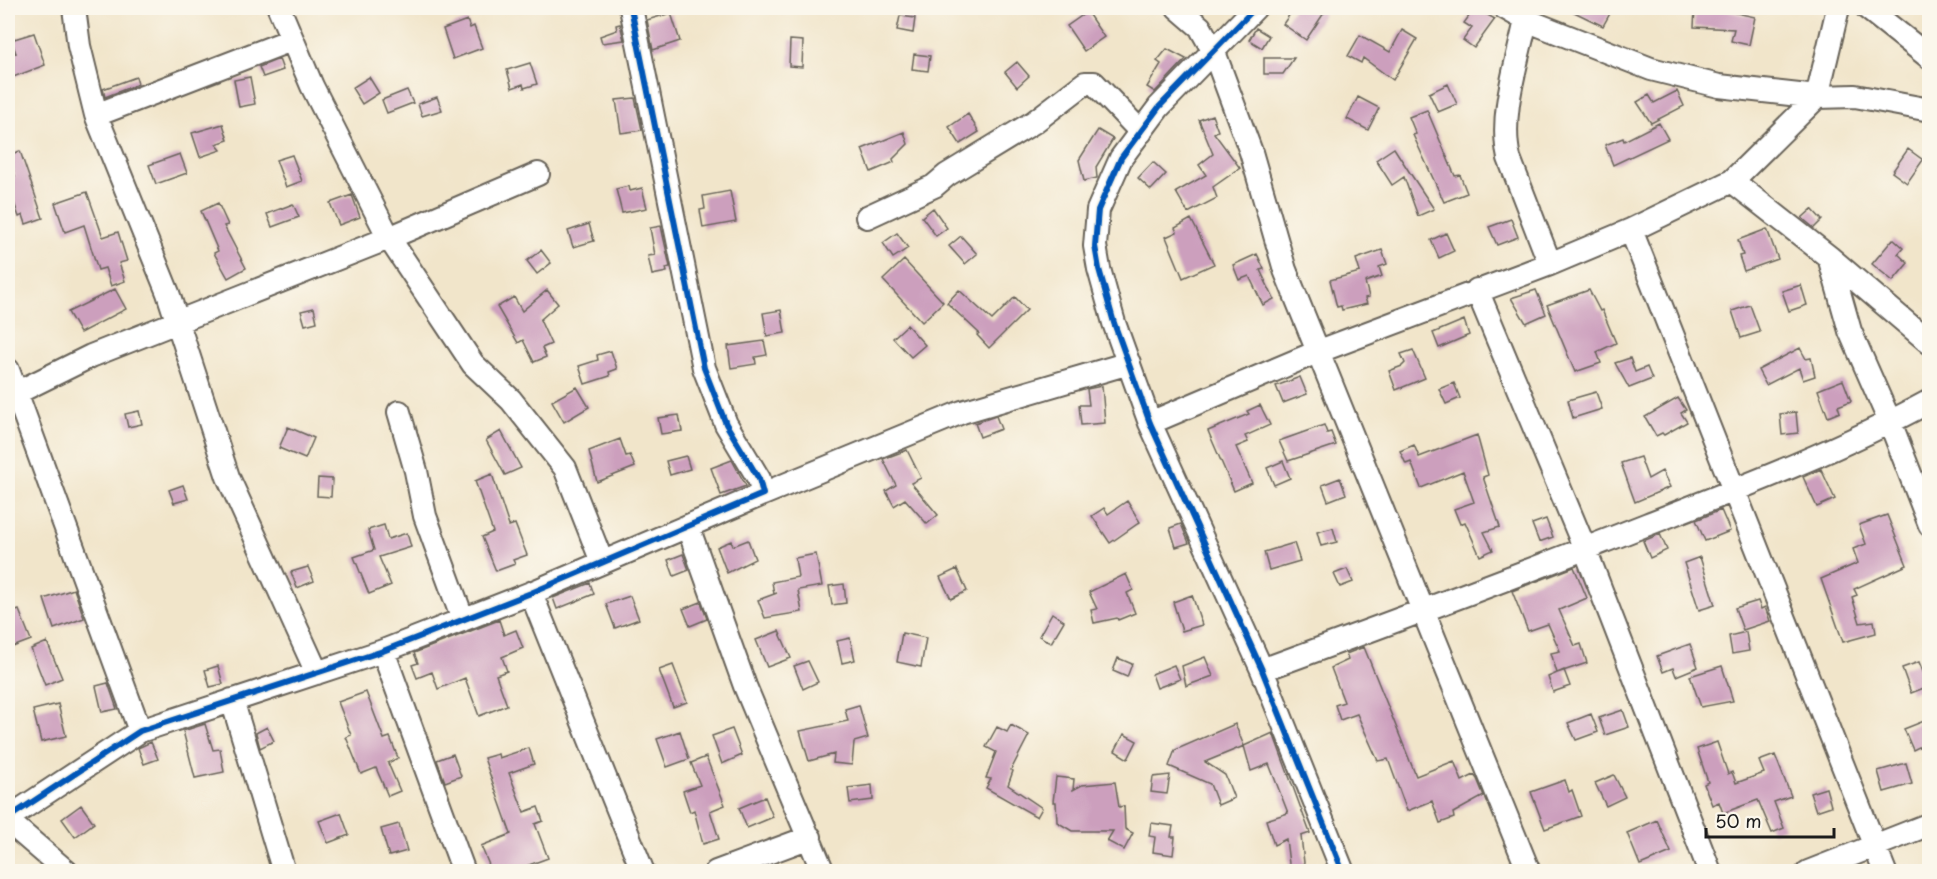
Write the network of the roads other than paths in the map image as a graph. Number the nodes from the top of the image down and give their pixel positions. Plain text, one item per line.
1 (74, 8) edge
2 (279, 8) edge
3 (631, 8) edge
4 (1178, 8) edge
5 (1255, 8) edge
6 (1505, 8) edge
7 (1838, 8) edge
8 (1867, 8) edge
9 (1526, 20) junction
10 (291, 40) junction
11 (1214, 52) junction
12 (1929, 58) edge
13 (1817, 97) junction
14 (1929, 110) edge
15 (96, 115) junction
16 (1141, 132) junction
17 (538, 174) dead end
18 (1732, 181) junction
19 (867, 217) dead end
20 (1631, 230) junction
21 (389, 238) junction
22 (1829, 257) junction
23 (1550, 264) junction
24 (1477, 290) junction
25 (176, 323) junction
26 (1929, 343) edge
27 (1317, 352) junction
28 (1129, 363) junction
29 (8, 370) edge
30 (12, 394) edge
31 (1929, 401) edge
32 (399, 412) dead end
33 (1890, 422) junction
34 (1150, 423) junction
35 (1736, 490) junction
36 (763, 494) junction
37 (1929, 525) edge
38 (688, 526) junction
39 (1585, 549) junction
40 (602, 562) junction
41 (531, 593) junction
42 (1425, 611) junction
43 (463, 620) junction
44 (383, 651) junction
45 (1262, 670) junction
46 (317, 673) junction
47 (232, 700) junction
48 (140, 732) junction
49 (8, 820) edge
50 (1929, 824) edge
51 (810, 837) junction
52 (1873, 844) junction
53 (67, 872) edge
54 (284, 872) edge
55 (464, 872) edge
56 (643, 872) edge
57 (716, 872) edge
58 (823, 872) edge
59 (1343, 872) edge
60 (1529, 872) edge
61 (1710, 872) edge
62 (1808, 872) edge
63 (1885, 872) edge

1 - 15 street
2 - 10 street
3 - 36 street
4 - 11 street
5 - 11 street
6 - 9 street
7 - 13 street
8 - 12 street
9 - 13 street
9 - 23 street
10 - 15 street
10 - 21 street
11 - 16 street
11 - 27 street
13 - 14 street
13 - 18 street
15 - 25 street
16 - 19 street
16 - 28 street
17 - 21 street
18 - 20 street
18 - 22 street
20 - 23 street
20 - 35 street
21 - 25 street
21 - 40 street
22 - 26 street
22 - 33 street
23 - 24 street
24 - 27 street
24 - 39 street
25 - 30 street
25 - 46 street
27 - 34 street
27 - 42 street
28 - 34 street
28 - 36 street
29 - 30 street
30 - 48 street
31 - 33 street
32 - 43 street
33 - 35 street
33 - 37 street
34 - 45 street
35 - 39 street
35 - 52 street
36 - 38 street
38 - 40 street
38 - 51 street
39 - 42 street
39 - 61 street
40 - 41 street
41 - 43 street
41 - 56 street
42 - 45 street
42 - 60 street
43 - 44 street
44 - 46 street
44 - 55 street
45 - 59 street
46 - 47 street
47 - 48 street
47 - 54 street
48 - 49 street
49 - 53 street
50 - 52 street
51 - 57 street
51 - 58 street
52 - 62 street
52 - 63 street

